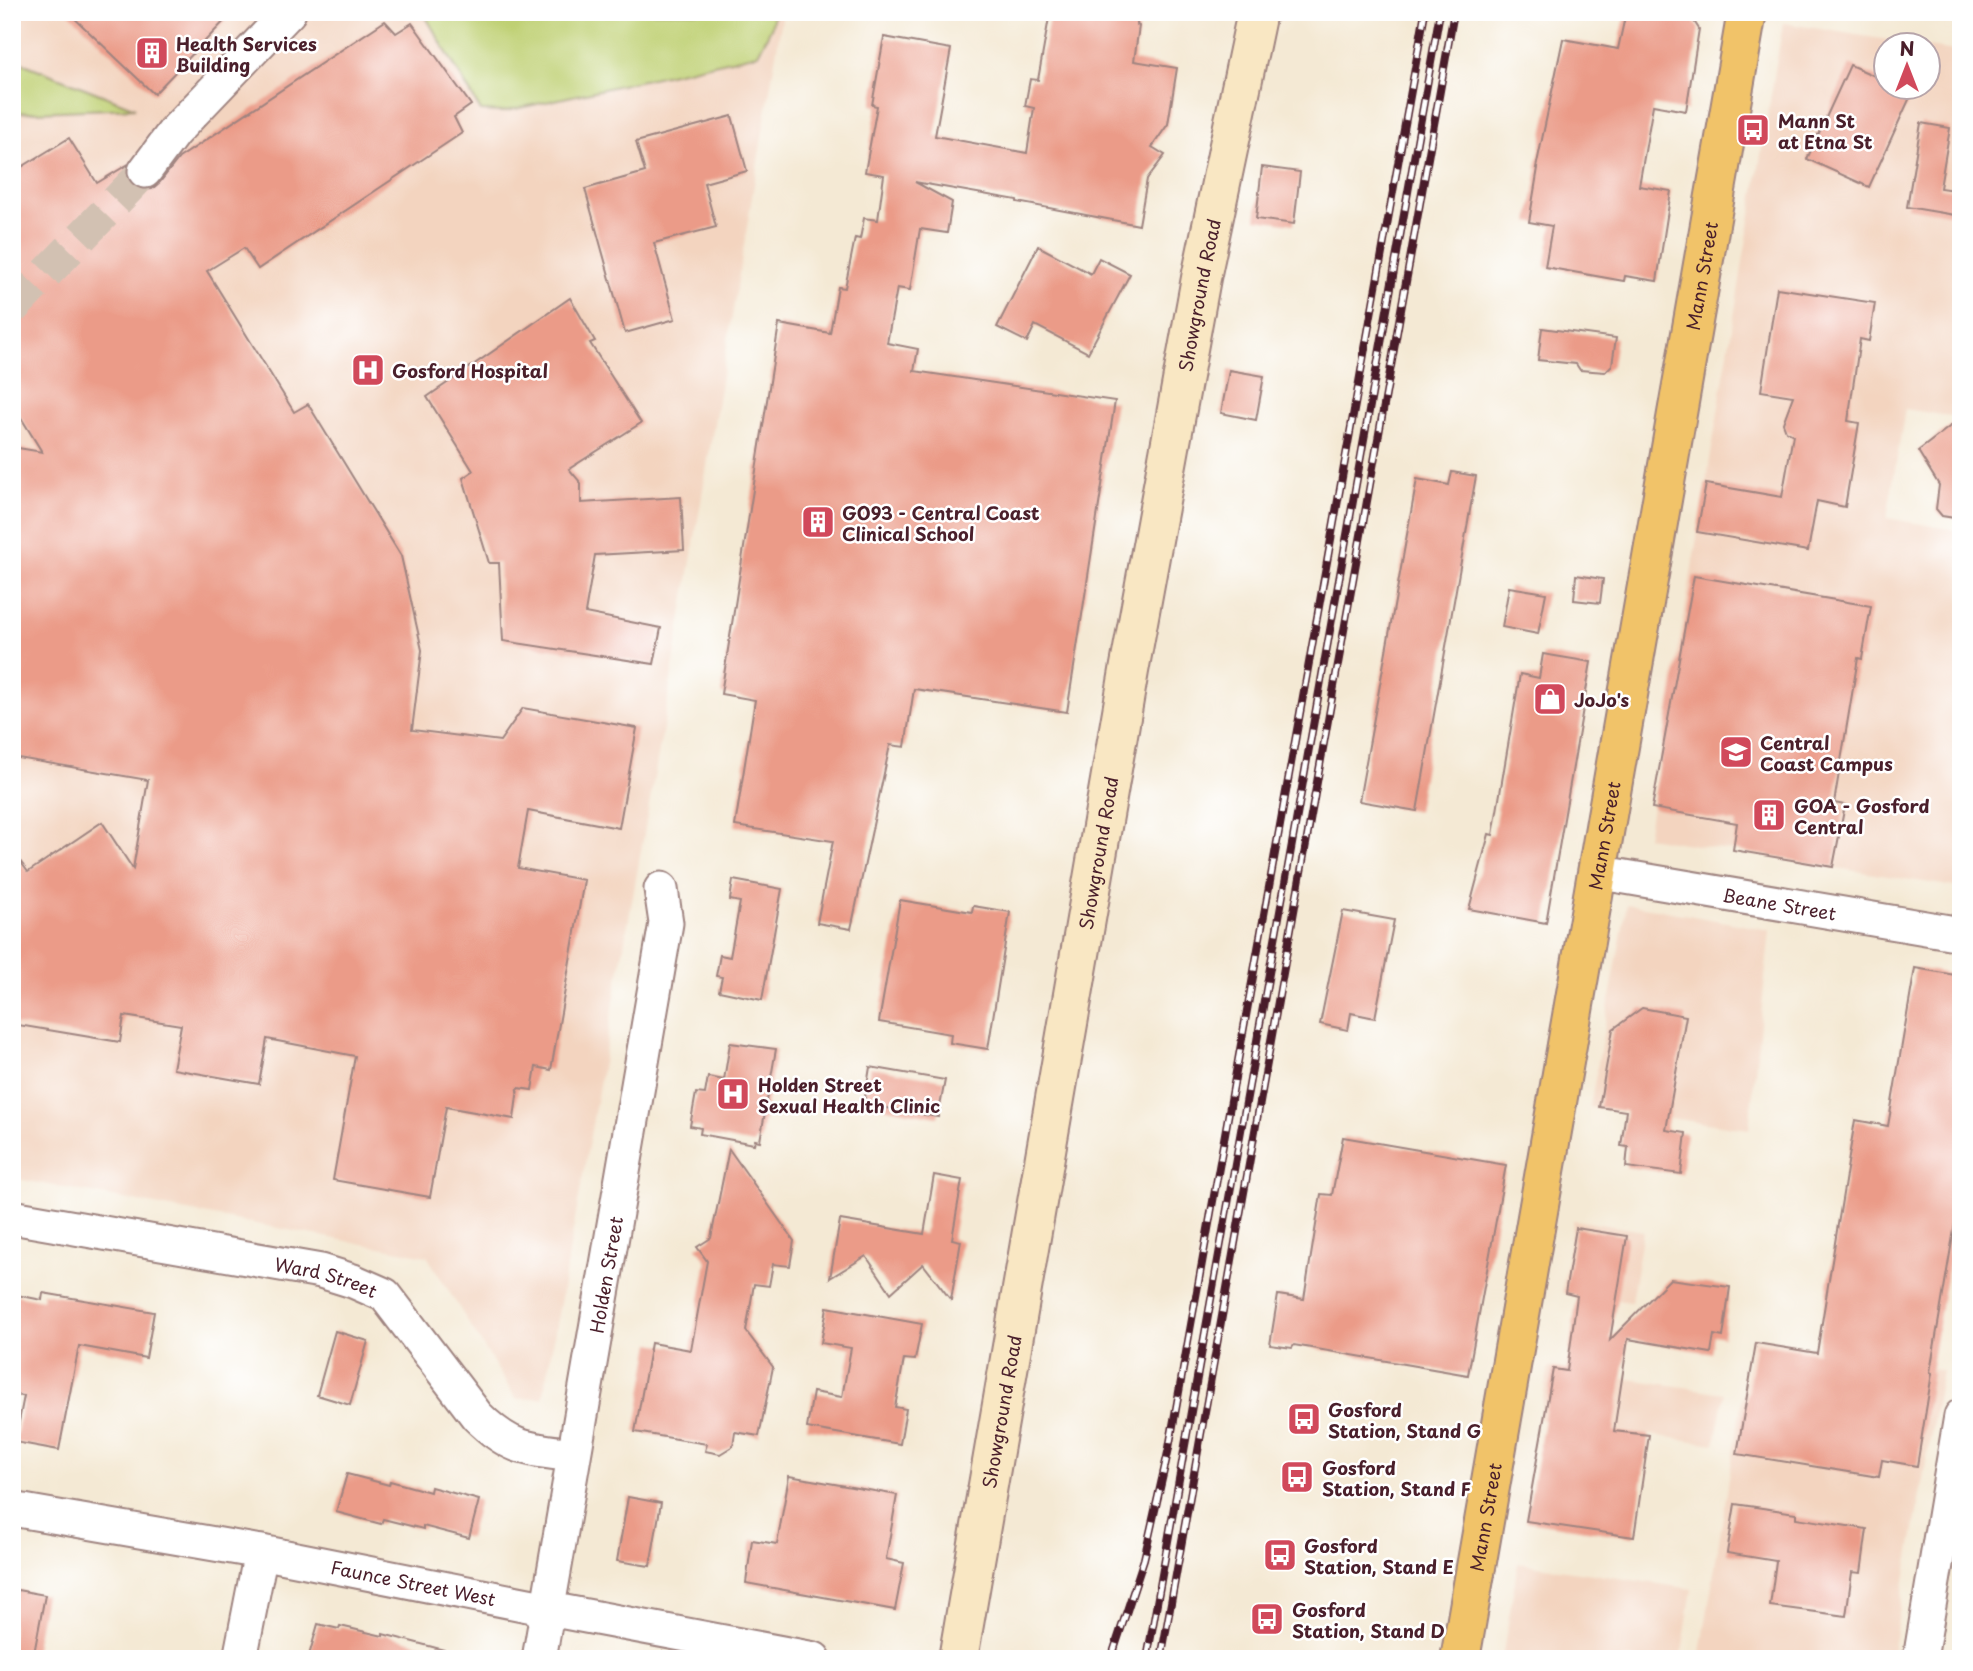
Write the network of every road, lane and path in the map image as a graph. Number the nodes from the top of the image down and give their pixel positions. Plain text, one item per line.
1 (289, 12) edge
2 (1247, 12) edge
3 (1257, 12) edge
4 (1747, 12) edge
5 (1246, 55) junction
6 (145, 171) tunnel mouth
7 (1596, 872) junction
8 (661, 889) dead end
9 (1961, 934) edge
10 (12, 1217) edge
11 (1961, 1416) edge
12 (573, 1455) junction
13 (12, 1509) edge
14 (261, 1552) junction
15 (548, 1609) junction
16 (954, 1657) edge
17 (240, 1659) edge
18 (539, 1659) edge
19 (814, 1659) edge
20 (1460, 1659) edge
21 (1920, 1659) edge

1 - 6 street
2 - 5 street, Showground Road
3 - 5 street, Showground Road
4 - 7 main road, Mann Street
5 - 16 street, Showground Road
7 - 9 street, Beane Street
7 - 20 main road, Mann Street
8 - 12 street, Holden Street
10 - 12 street, Ward Street
11 - 21 street
12 - 15 street, Holden Street
13 - 14 street, Faunce Street West
14 - 15 street, Faunce Street West
14 - 17 street
15 - 18 street, Holden Street
15 - 19 street, Faunce Street West

